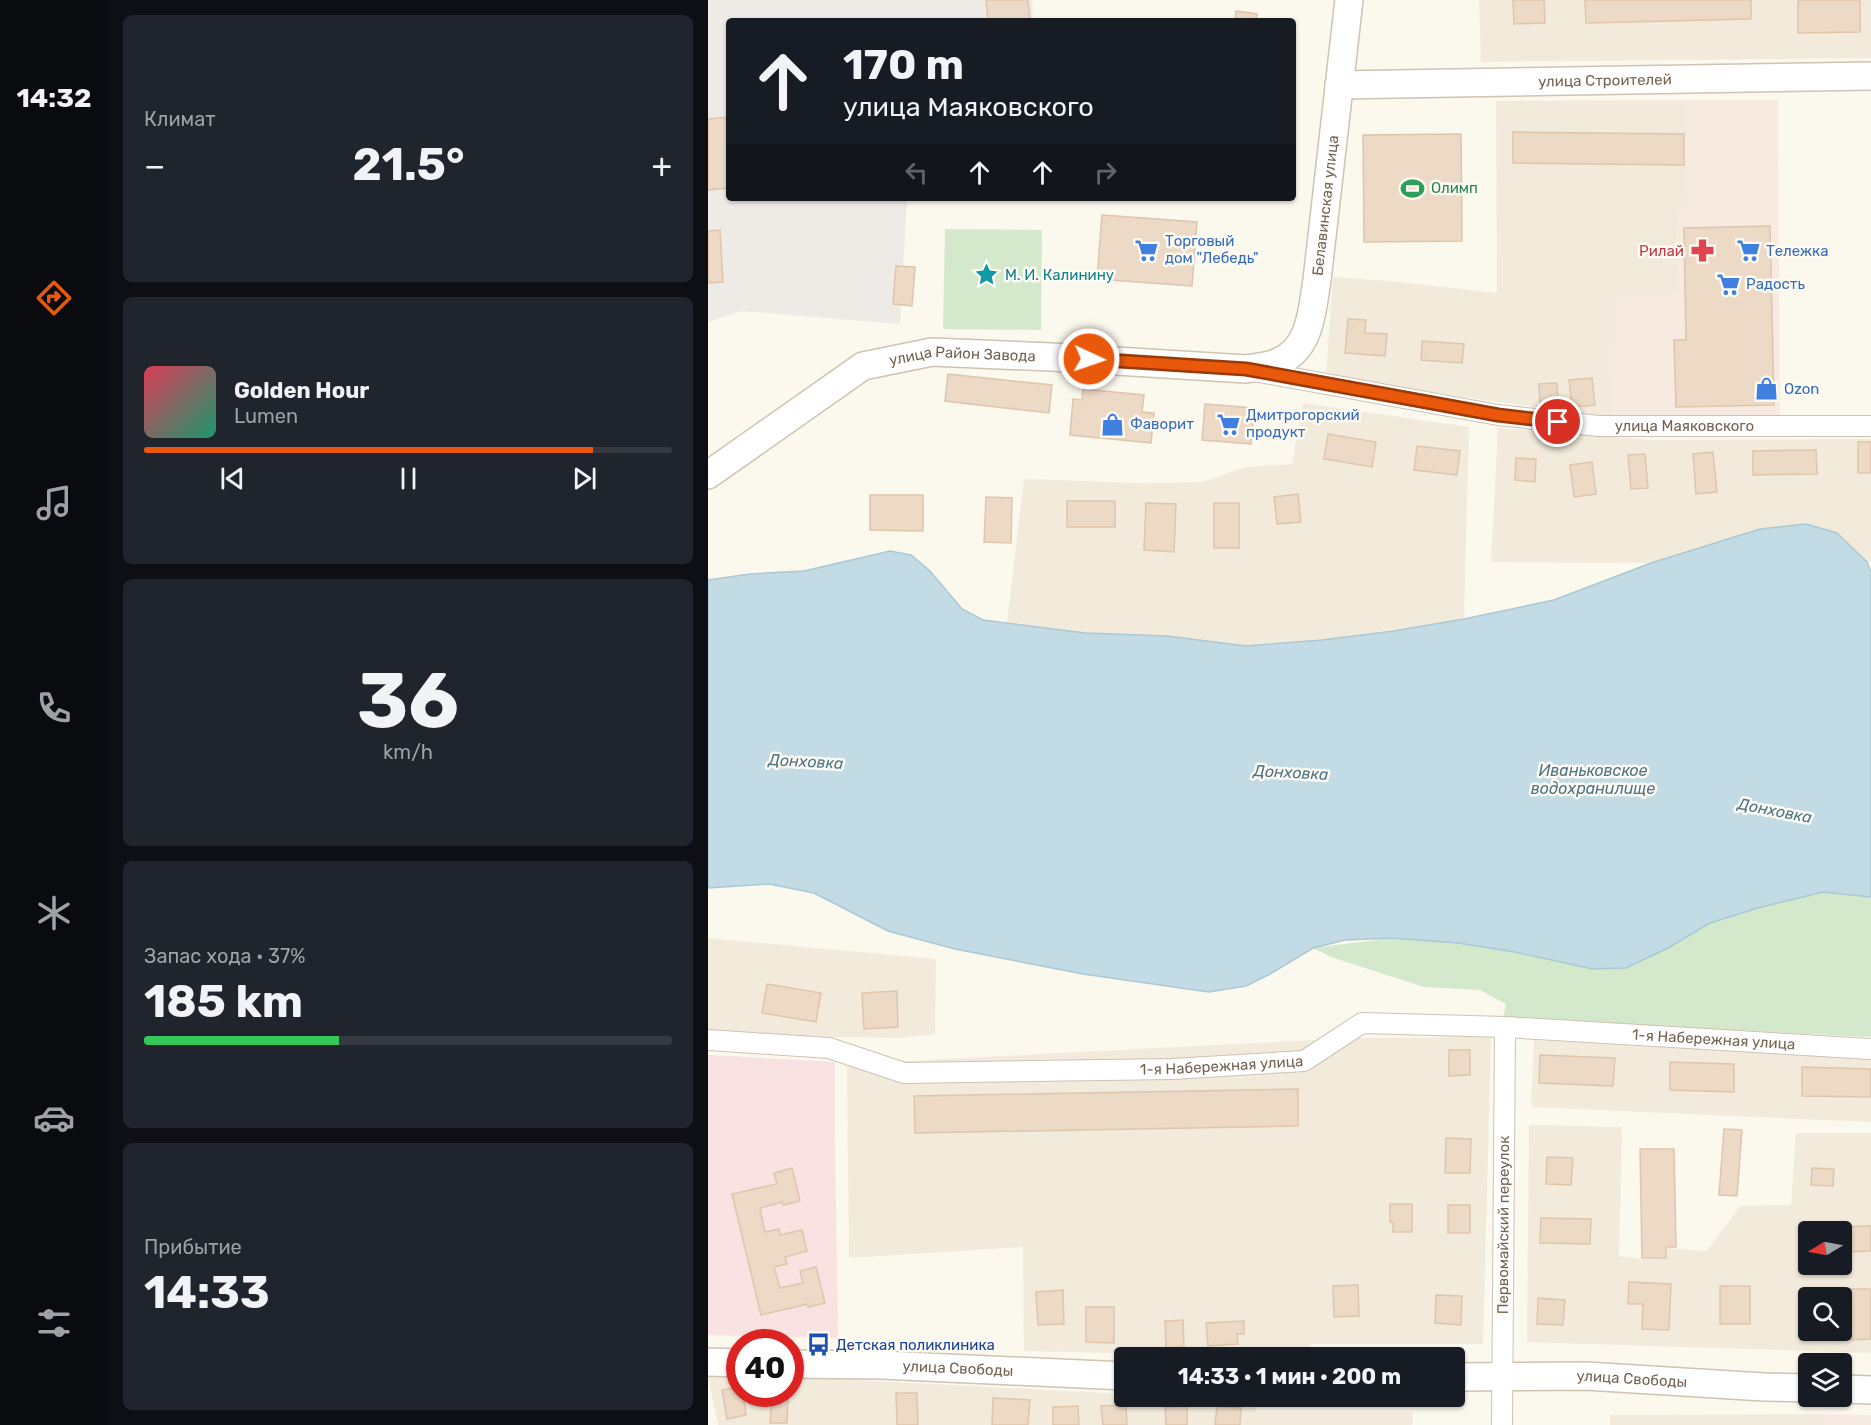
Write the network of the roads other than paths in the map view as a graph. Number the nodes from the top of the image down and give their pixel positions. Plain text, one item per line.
1 (1349, 0) edge
2 (1871, 76) edge
3 (1339, 86) junction
4 (1246, 369) junction
5 (1498, 415) joint
6 (1871, 426) edge
7 (708, 475) edge
8 (1505, 1027) junction
9 (708, 1040) edge
10 (1871, 1049) edge
11 (708, 1362) edge
12 (726, 1363) edge
13 (804, 1364) edge
14 (1114, 1376) edge
15 (1503, 1376) junction
16 (1465, 1377) edge
17 (1798, 1387) edge
18 (1852, 1389) edge
19 (1871, 1390) edge
20 (1502, 1425) edge

1 - 3 main road, Белавинская улица
2 - 3 main road, улица Строителей
3 - 4 main road, Белавинская улица
4 - 5 street, улица Район Завода
4 - 7 main road, улица Район Завода
5 - 6 street, улица Маяковского
8 - 9 street, 1-я Набережная улица
8 - 10 street, 1-я Набережная улица
8 - 15 street, Первомайский переулок
11 - 12 main road
13 - 14 main road, улица Свободы
15 - 16 main road, улица Свободы
15 - 17 main road, улица Свободы
15 - 20 street, Первомайский переулок
18 - 19 main road

